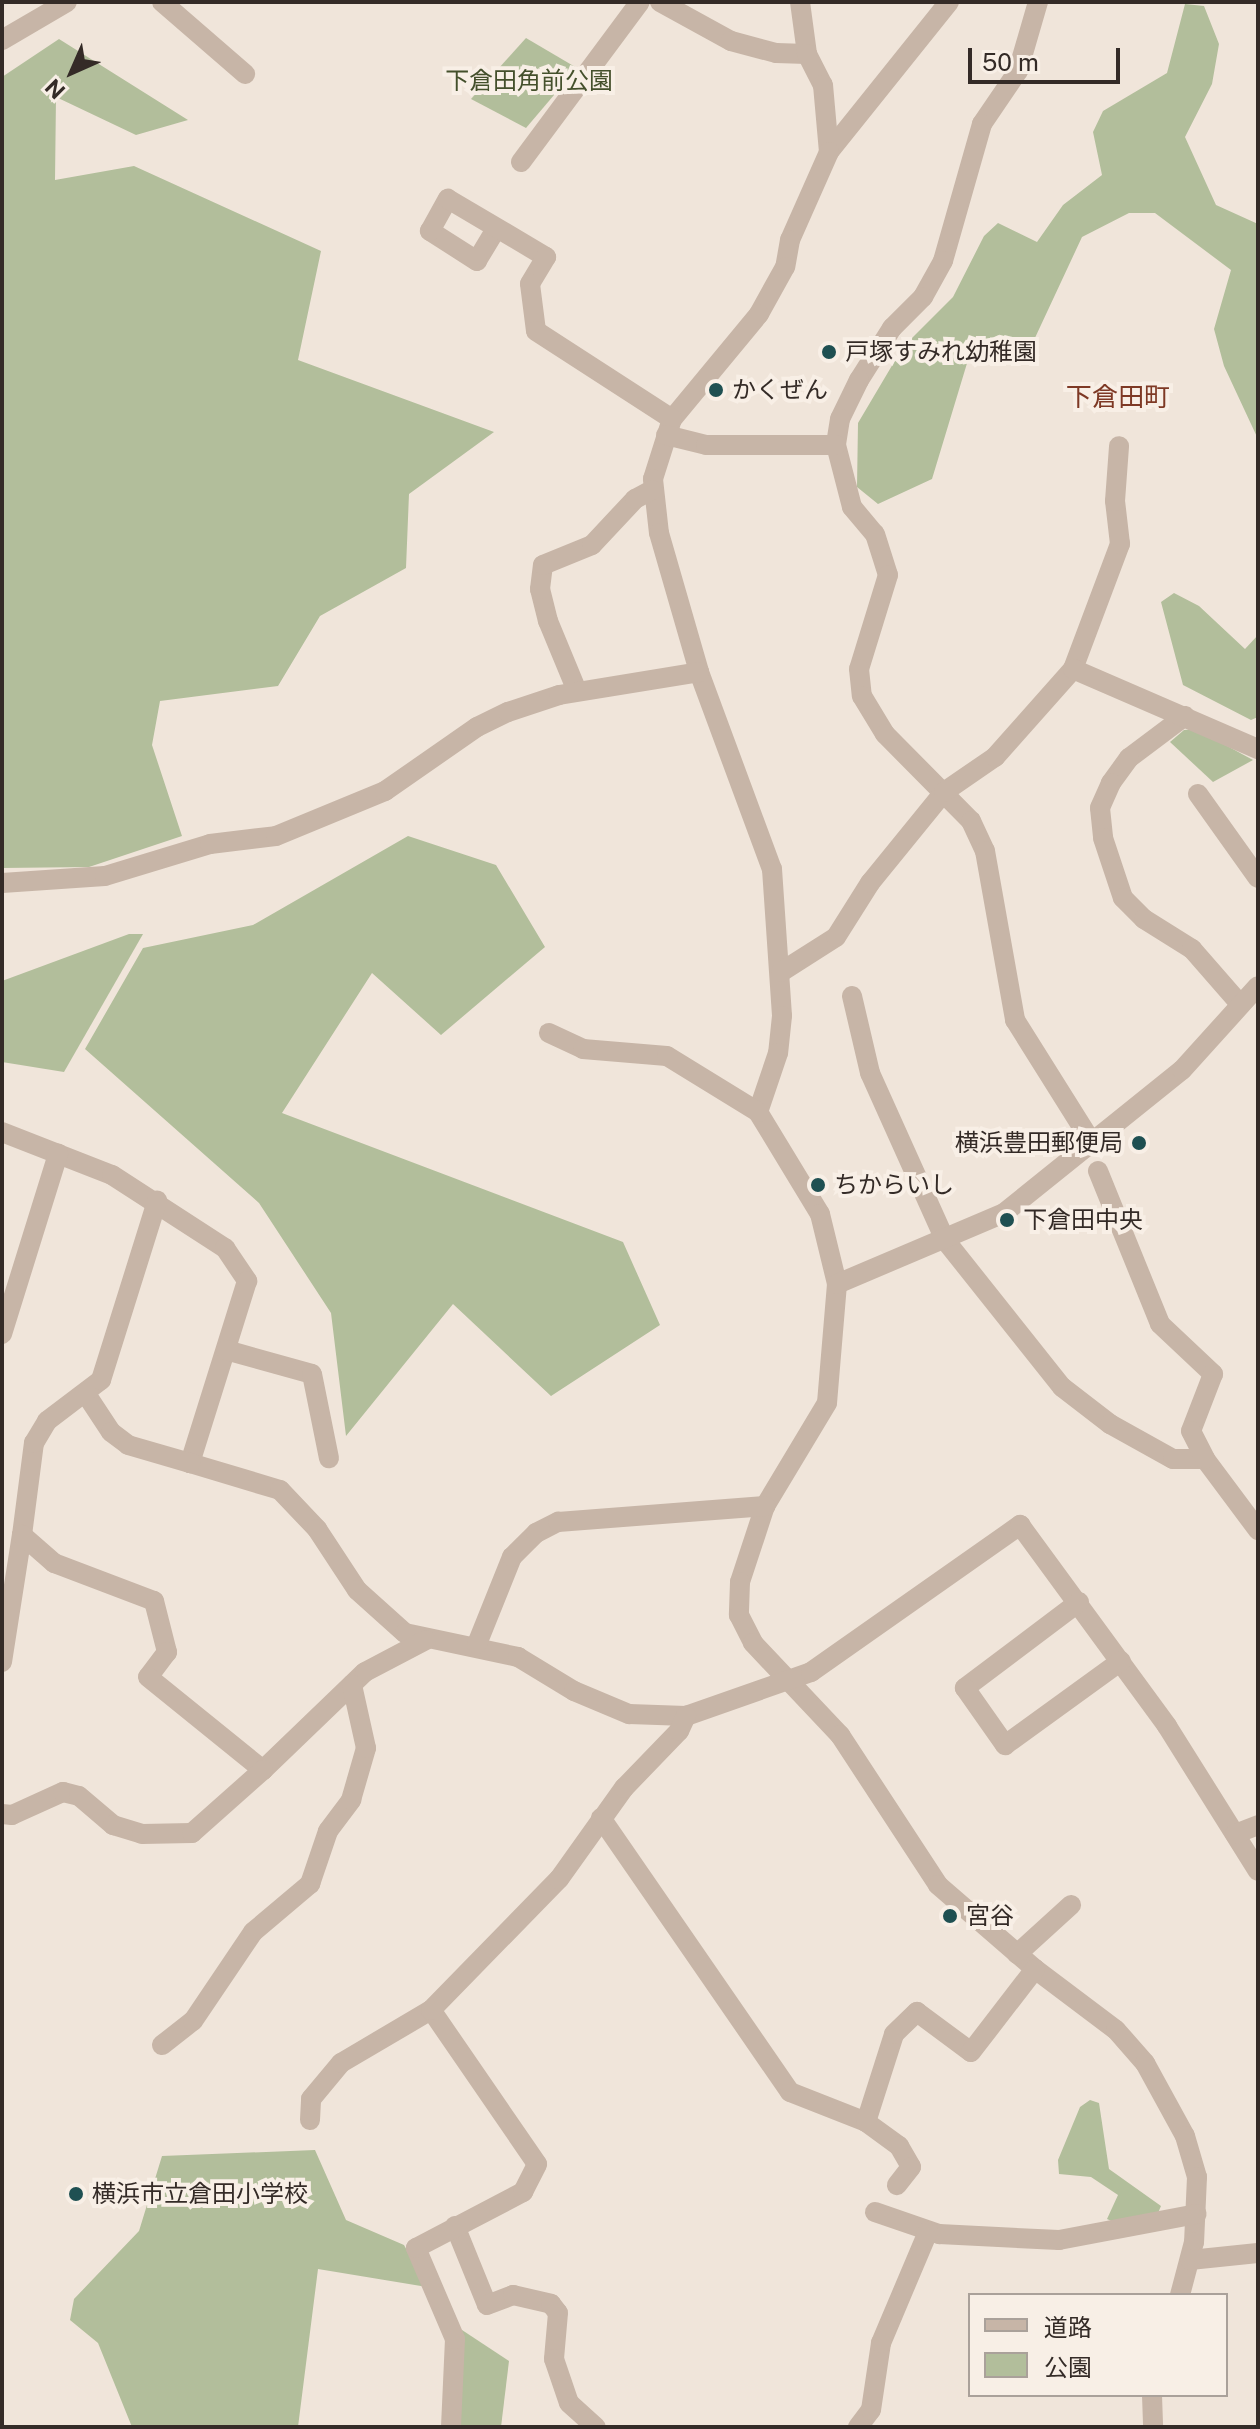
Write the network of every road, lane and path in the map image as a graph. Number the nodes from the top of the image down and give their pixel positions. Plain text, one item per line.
1 (67, 2) edge
2 (162, 2) edge
3 (640, 2) edge
4 (660, 2) edge
5 (800, 2) edge
6 (949, 2) edge
7 (1038, 2) edge
8 (2, 40) edge
9 (807, 54) junction
10 (245, 74) dead end
11 (829, 152) junction
12 (521, 162) dead end
13 (496, 229) dead end
14 (669, 427) junction
15 (836, 445) junction
16 (1119, 446) dead end
17 (652, 490) junction
18 (1073, 669) junction
19 (699, 672) junction
20 (577, 691) junction
21 (1185, 716) junction
22 (1258, 749) edge
23 (944, 792) junction
24 (1198, 794) dead end
25 (1258, 878) edge
26 (2, 883) edge
27 (781, 972) junction
28 (1258, 986) edge
29 (852, 996) dead end
30 (1240, 1004) junction
31 (549, 1033) dead end
32 (758, 1112) junction
33 (2, 1132) edge
34 (1091, 1141) junction
35 (58, 1154) junction
36 (1098, 1171) dead end
37 (157, 1201) junction
38 (945, 1240) junction
39 (837, 1284) junction
40 (2, 1334) edge
41 (226, 1350) junction
42 (86, 1394) junction
43 (329, 1458) dead end
44 (1205, 1459) junction
45 (190, 1463) junction
46 (765, 1506) junction
47 (1258, 1530) edge
48 (22, 1535) junction
49 (1079, 1602) junction
50 (426, 1640) junction
51 (477, 1644) junction
52 (1121, 1661) junction
53 (2, 1662) edge
54 (792, 1679) junction
55 (352, 1685) junction
56 (686, 1716) junction
57 (263, 1770) junction
58 (2, 1814) edge
59 (601, 1818) junction
60 (1258, 1825) edge
61 (1235, 1834) junction
62 (1258, 1871) edge
63 (1071, 1905) dead end
64 (1017, 1954) junction
65 (1035, 1969) junction
66 (431, 2010) junction
67 (162, 2045) dead end
68 (310, 2120) dead end
69 (866, 2122) junction
70 (897, 2185) dead end
71 (875, 2212) dead end
72 (1197, 2214) junction
73 (455, 2226) junction
74 (928, 2232) junction
75 (1258, 2253) edge
76 (1190, 2260) junction
77 (1181, 2293) edge
78 (1152, 2397) edge
79 (451, 2427) edge
80 (596, 2427) edge
81 (858, 2427) edge
82 (1153, 2427) edge

1 - 8 street
2 - 10 street
3 - 12 street
4 - 9 street
5 - 9 street
6 - 11 street
7 - 15 street
9 - 11 street
11 - 14 street
13 - 14 street
14 - 15 street
14 - 17 street
15 - 23 street
16 - 18 street
17 - 19 street
17 - 20 street
18 - 21 street
18 - 23 street
19 - 20 street
19 - 27 street
20 - 26 street
21 - 22 street
21 - 30 street
23 - 27 street
23 - 34 street
24 - 25 street
27 - 32 street
28 - 30 street
29 - 38 street
30 - 34 street
31 - 32 street
32 - 39 street
33 - 35 street
34 - 38 street
35 - 37 street
35 - 40 street
36 - 44 street
37 - 41 street
37 - 42 street
38 - 39 street
38 - 44 street
39 - 46 street
41 - 43 street
41 - 45 street
42 - 45 street
42 - 48 street
44 - 47 street
45 - 50 street
46 - 51 street
46 - 54 street
48 - 53 street
48 - 57 street
49 - 52 street
49 - 52 street
49 - 54 street
50 - 51 street
50 - 55 street
51 - 56 street
52 - 61 street
54 - 56 street
54 - 64 street
55 - 57 street
55 - 67 street
56 - 59 street
57 - 58 street
59 - 66 street
59 - 69 street
60 - 61 street
61 - 62 street
63 - 64 street
64 - 65 street
65 - 69 street
65 - 72 street
66 - 68 street
66 - 73 street
69 - 70 street
71 - 74 street
72 - 74 street
72 - 76 street
73 - 79 street
73 - 80 street
74 - 81 street
75 - 76 street
76 - 77 street
78 - 82 street

